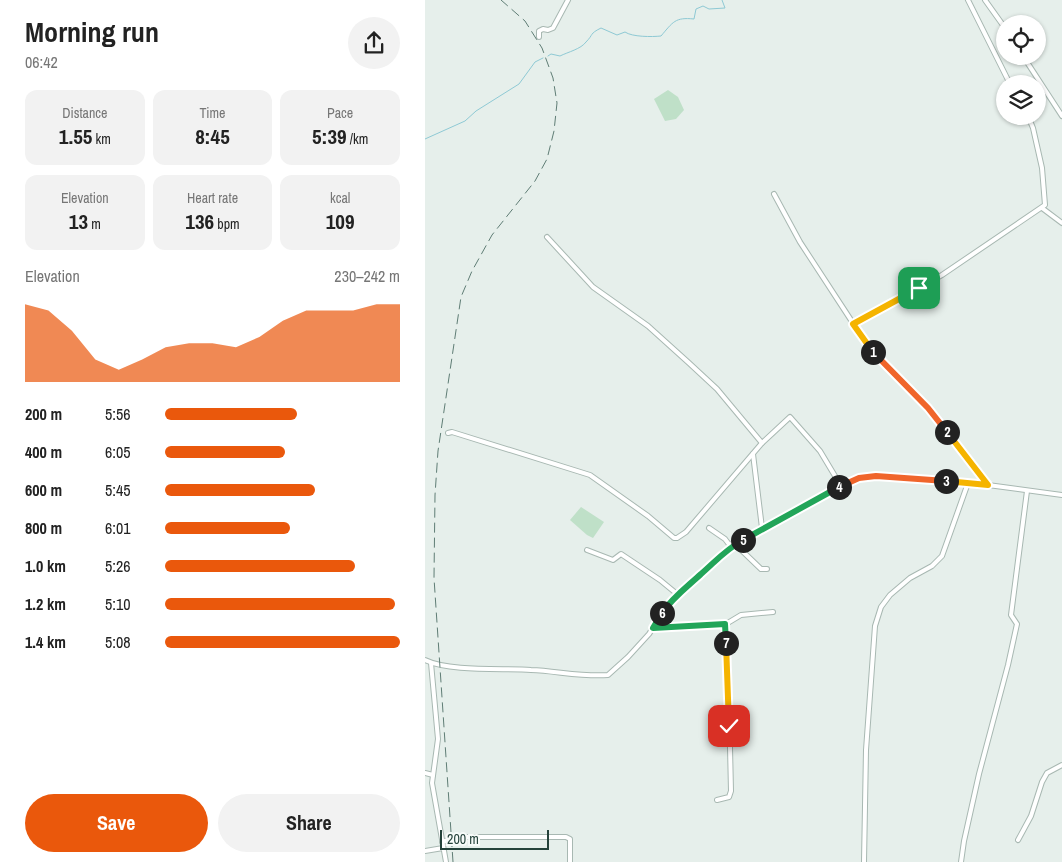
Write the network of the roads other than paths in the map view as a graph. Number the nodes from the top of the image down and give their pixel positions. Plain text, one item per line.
1 (568, 0) edge
2 (968, 0) edge
3 (985, 0) edge
4 (996, 15) edge
5 (539, 37) dead end
6 (1029, 65) edge
7 (1006, 75) edge
8 (1062, 116) edge
9 (1032, 125) edge
10 (774, 194) dead end
11 (1042, 208) junction
12 (1062, 222) edge
13 (547, 237) dead end
14 (853, 324) junction
15 (448, 433) dead end
16 (762, 443) junction
17 (753, 454) junction
18 (968, 483) junction
19 (988, 485) junction
20 (841, 486) junction
21 (1027, 491) junction
22 (1062, 495) edge
23 (709, 528) dead end
24 (763, 528) junction
25 (733, 545) junction
26 (587, 550) dead end
27 (767, 569) dead end
28 (677, 594) junction
29 (773, 612) dead end
30 (725, 624) junction
31 (653, 628) junction
32 (425, 660) edge
33 (431, 663) junction
34 (1062, 765) edge
35 (425, 773) edge
36 (433, 775) junction
37 (717, 800) dead end
38 (1018, 840) dead end
39 (442, 842) junction
40 (443, 848) junction
41 (425, 851) edge
42 (446, 862) edge
43 (570, 862) edge
44 (864, 862) edge
45 (961, 862) edge

1 - 5 street
2 - 7 street
3 - 4 street
6 - 8 street
9 - 11 street
10 - 14 street
11 - 12 street
11 - 14 street
13 - 16 street
14 - 19 street
15 - 17 street
16 - 17 street
16 - 20 street
17 - 24 street
18 - 19 street
18 - 20 street
18 - 44 street
19 - 21 street
20 - 24 street
21 - 22 street
21 - 45 street
23 - 25 street
24 - 25 street
25 - 27 street
25 - 28 street
26 - 28 street
28 - 31 street
29 - 30 street
30 - 31 street
30 - 37 street
31 - 33 street
32 - 33 street
33 - 36 street
34 - 38 street
35 - 36 street
36 - 39 street
39 - 40 street
39 - 43 street
40 - 41 street
40 - 42 street

